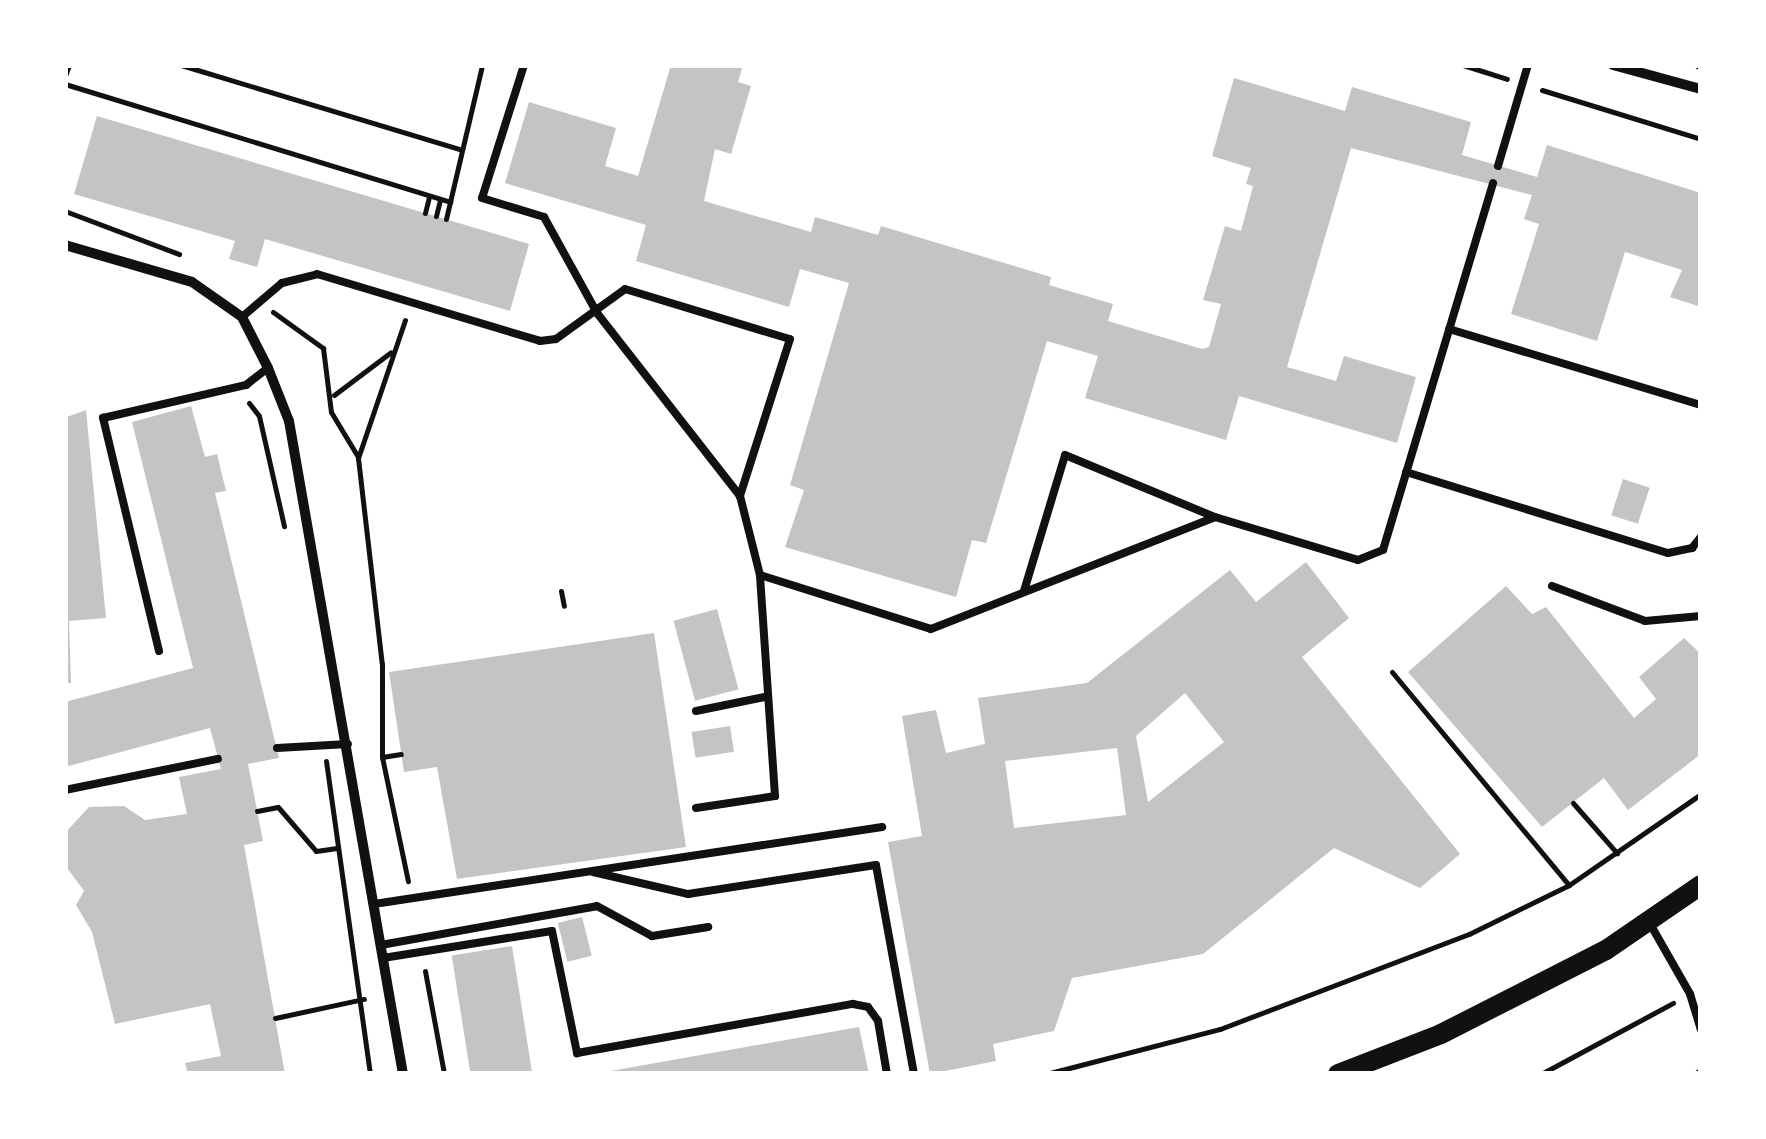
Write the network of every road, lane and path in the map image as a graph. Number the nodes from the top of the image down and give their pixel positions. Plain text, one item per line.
1 (69, 65) edge
2 (182, 65) edge
3 (482, 65) edge
4 (524, 65) edge
5 (1463, 65) edge
6 (1528, 65) edge
7 (1613, 65) edge
8 (65, 76) edge
9 (65, 84) edge
10 (1523, 84) junction
11 (1701, 89) edge
12 (1701, 140) edge
13 (460, 149) junction
14 (1498, 166) dead end
15 (1493, 183) dead end
16 (429, 196) junction
17 (440, 199) junction
18 (450, 202) junction
19 (424, 213) dead end
20 (436, 216) dead end
21 (446, 220) dead end
22 (65, 245) edge
23 (410, 306) junction
24 (597, 313) junction
25 (242, 316) junction
26 (1449, 329) junction
27 (393, 350) junction
28 (268, 368) junction
29 (246, 385) junction
30 (334, 395) dead end
31 (1701, 405) edge
32 (1406, 472) junction
33 (740, 496) junction
34 (1216, 517) junction
35 (1701, 537) edge
36 (287, 540) dead end
37 (760, 575) junction
38 (1552, 586) dead end
39 (562, 591) dead end
40 (1024, 592) junction
41 (564, 606) dead end
42 (1701, 616) edge
43 (159, 651) dead end
44 (1392, 672) dead end
45 (765, 697) junction
46 (696, 711) dead end
47 (348, 744) junction
48 (330, 745) junction
49 (276, 748) dead end
50 (402, 754) dead end
51 (382, 757) junction
52 (218, 759) dead end
53 (65, 790) edge
54 (1701, 794) edge
55 (1573, 803) dead end
56 (696, 808) dead end
57 (257, 811) dead end
58 (882, 828) dead end
59 (337, 848) junction
60 (1617, 853) junction
61 (584, 870) junction
62 (406, 873) dead end
63 (1569, 884) junction
64 (1701, 885) edge
65 (374, 904) junction
66 (1650, 922) junction
67 (708, 926) dead end
68 (381, 945) junction
69 (383, 958) junction
70 (1690, 994) junction
71 (364, 999) junction
72 (275, 1018) dead end
73 (1701, 1029) edge
74 (370, 1074) edge
75 (403, 1074) edge
76 (888, 1074) edge
77 (914, 1074) edge
78 (1046, 1074) edge
79 (1338, 1074) edge
80 (1541, 1074) edge

1 - 8 path
2 - 13 path
3 - 13 path
4 - 24 lane
5 - 10 path
6 - 10 lane
7 - 11 street
9 - 16 path
10 - 12 path
10 - 14 lane
13 - 18 path
15 - 26 lane
16 - 17 path
16 - 19 path
17 - 18 path
17 - 20 path
18 - 21 path
22 - 25 street
23 - 24 lane
23 - 25 lane
23 - 27 path
24 - 33 lane
24 - 33 lane
25 - 28 street
26 - 31 lane
26 - 32 lane
27 - 30 path
27 - 51 path
28 - 29 lane
28 - 47 street
29 - 36 path
29 - 43 lane
32 - 34 lane
32 - 35 lane
33 - 37 lane
34 - 40 lane
34 - 40 lane
37 - 40 lane
37 - 45 lane
38 - 42 lane
39 - 41 path
44 - 63 path
45 - 46 lane
45 - 56 lane
47 - 48 lane
47 - 65 street
48 - 49 lane
48 - 59 path
50 - 51 path
51 - 62 path
52 - 53 lane
54 - 60 path
55 - 60 path
57 - 59 path
58 - 61 lane
59 - 71 path
60 - 63 path
61 - 65 lane
61 - 77 lane
63 - 78 path
64 - 66 main road
65 - 68 street
66 - 70 lane
66 - 79 main road
67 - 68 lane
68 - 69 street
69 - 75 street
69 - 76 lane
70 - 73 lane
70 - 80 path
71 - 72 path
71 - 74 path

